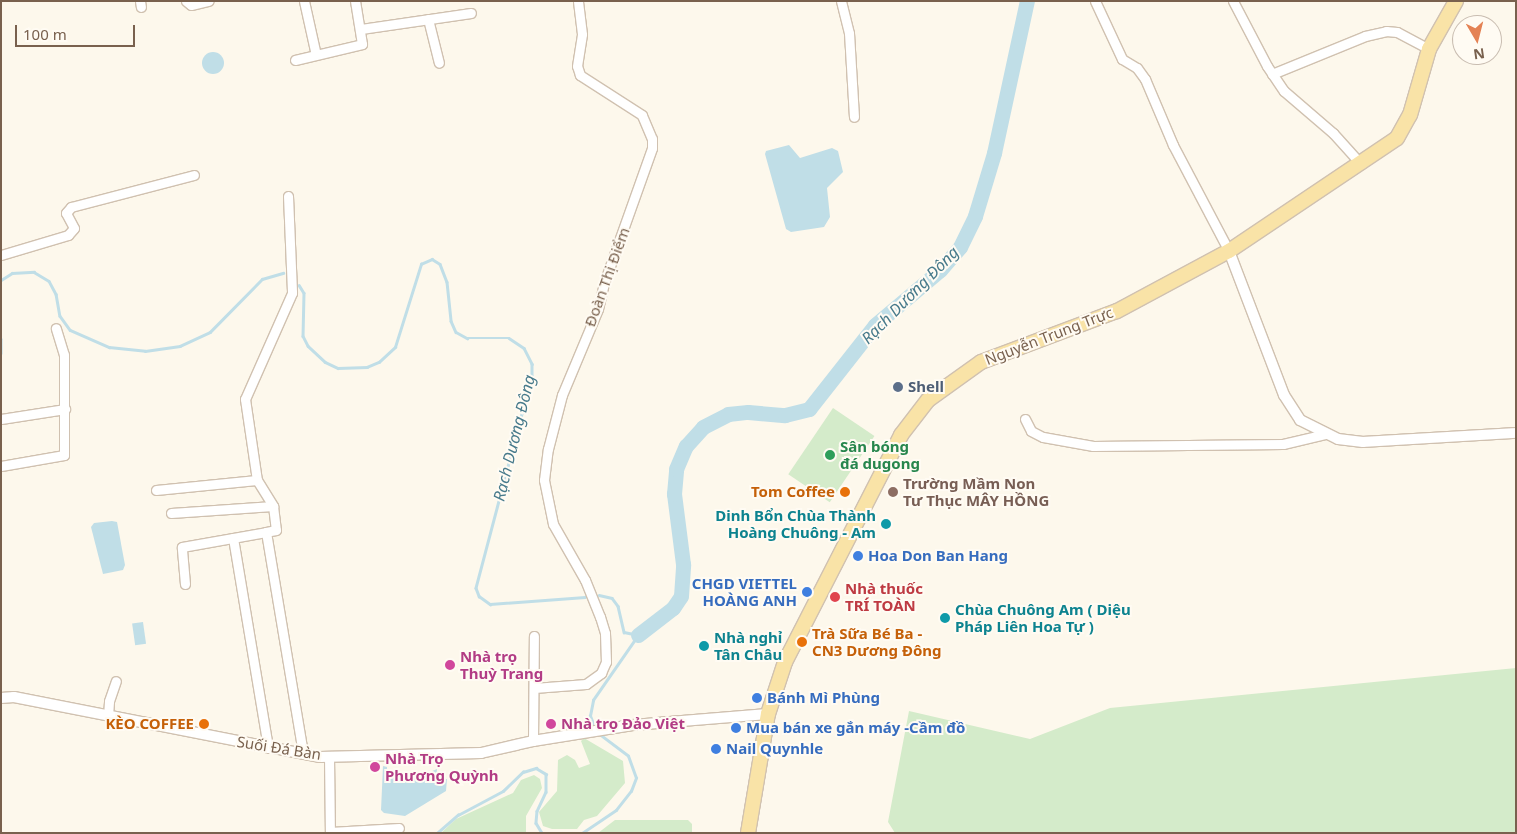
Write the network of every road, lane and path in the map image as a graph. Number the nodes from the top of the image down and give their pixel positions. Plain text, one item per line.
1 (186, 1) edge
2 (209, 1) edge
3 (304, 1) edge
4 (355, 1) edge
5 (578, 1) edge
6 (841, 1) edge
7 (1095, 1) edge
8 (1233, 1) edge
9 (1456, 1) edge
10 (471, 14) dead end
11 (428, 19) junction
12 (360, 28) junction
13 (1429, 49) junction
14 (316, 55) junction
15 (295, 60) dead end
16 (439, 64) dead end
17 (1272, 74) junction
18 (854, 117) dead end
19 (1360, 164) junction
20 (194, 175) dead end
21 (288, 196) dead end
22 (1229, 251) junction
23 (1, 255) edge
24 (56, 328) dead end
25 (65, 409) junction
26 (1, 419) edge
27 (1025, 419) dead end
28 (1516, 432) edge
29 (1325, 434) junction
30 (1, 466) edge
31 (257, 480) junction
32 (156, 490) dead end
33 (273, 506) junction
34 (171, 513) dead end
35 (266, 532) junction
36 (233, 538) junction
37 (185, 584) dead end
38 (534, 636) dead end
39 (116, 681) dead end
40 (534, 688) junction
41 (1, 698) edge
42 (768, 714) junction
43 (108, 716) junction
44 (533, 741) junction
45 (268, 748) junction
46 (304, 754) junction
47 (329, 756) junction
48 (399, 828) dead end
49 (330, 832) edge
50 (748, 833) edge

1 - 2 street
3 - 14 street
4 - 12 street
5 - 40 street, Đoàn Thị Điểm
6 - 18 street
7 - 22 street
8 - 17 street
9 - 13 main road, Nguyễn Trung Trực
10 - 11 street
11 - 12 street
11 - 16 street
12 - 14 street
13 - 17 street
13 - 19 main road, Nguyễn Trung Trực
14 - 15 street
17 - 19 street
19 - 22 main road, Nguyễn Trung Trực
20 - 23 street
21 - 31 street
22 - 29 street
22 - 42 main road, Nguyễn Trung Trực
24 - 25 street
25 - 26 street
25 - 30 street
27 - 29 street
28 - 29 street
31 - 32 street
31 - 33 street
33 - 34 street
33 - 35 street
35 - 36 street
35 - 46 street
36 - 37 street
36 - 45 street
38 - 40 street
39 - 43 street
40 - 44 street
41 - 43 street, Suối Đá Bàn
42 - 44 street, Suối Đá Bàn
42 - 50 main road, Nguyễn Trung Trực
43 - 45 street, Suối Đá Bàn
44 - 47 street, Suối Đá Bàn
45 - 46 street, Suối Đá Bàn
46 - 47 street, Suối Đá Bàn
47 - 49 street
48 - 49 street

